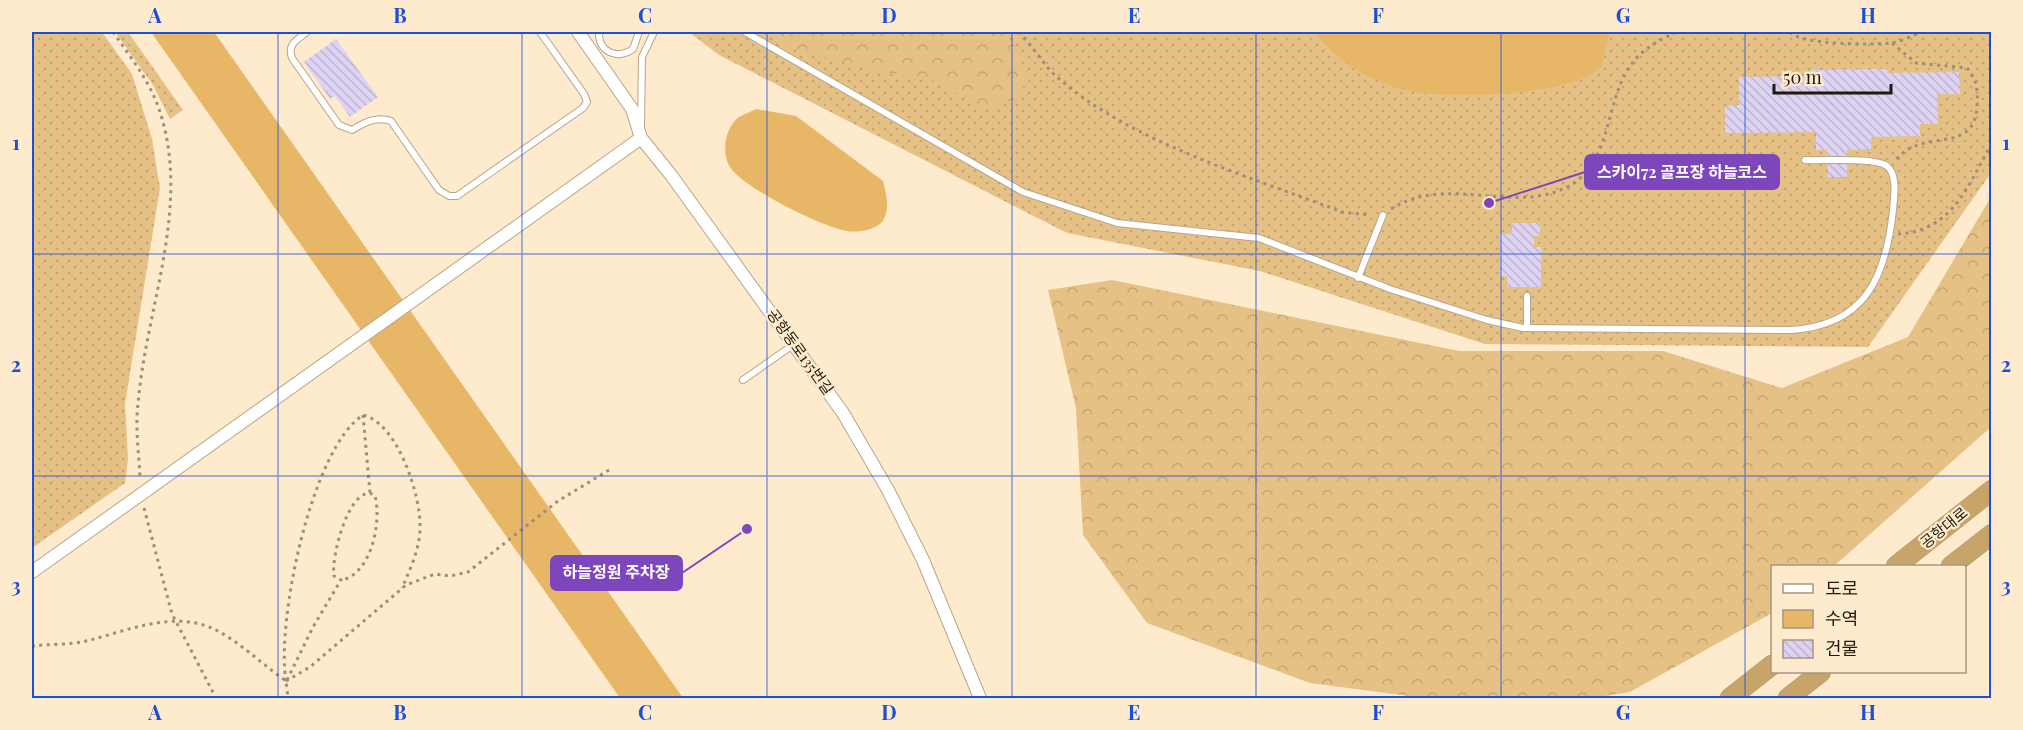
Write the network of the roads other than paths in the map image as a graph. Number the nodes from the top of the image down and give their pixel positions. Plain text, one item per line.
1 (307, 32) edge
2 (540, 32) edge
3 (578, 32) edge
4 (598, 32) edge
5 (639, 32) edge
6 (654, 32) edge
7 (745, 32) edge
8 (637, 44) junction
9 (645, 48) junction
10 (598, 50) junction
11 (641, 138) junction
12 (1805, 160) dead end
13 (1383, 215) road end
14 (1358, 278) junction
15 (1527, 297) dead end
16 (1527, 328) junction
17 (794, 344) junction
18 (743, 380) dead end
19 (1992, 490) edge
20 (1992, 534) edge
21 (1898, 565) edge
22 (1953, 565) edge
23 (32, 572) edge
24 (1771, 667) edge
25 (1820, 673) edge
26 (980, 699) edge
27 (1730, 699) edge
28 (1788, 699) edge

1 - 2 lane
3 - 10 street, 공항동로135번길
4 - 10 lane
5 - 8 lane
6 - 9 lane
7 - 14 lane
8 - 9 lane
8 - 10 lane
9 - 11 lane
10 - 11 street, 공항동로135번길
11 - 17 street, 공항동로135번길
11 - 23 street
12 - 16 lane
13 - 14 lane
14 - 16 lane
15 - 16 lane
17 - 18 lane
17 - 26 street, 공항동로135번길
19 - 21 highway, 공항대로
20 - 22 highway
24 - 27 highway
25 - 28 highway

